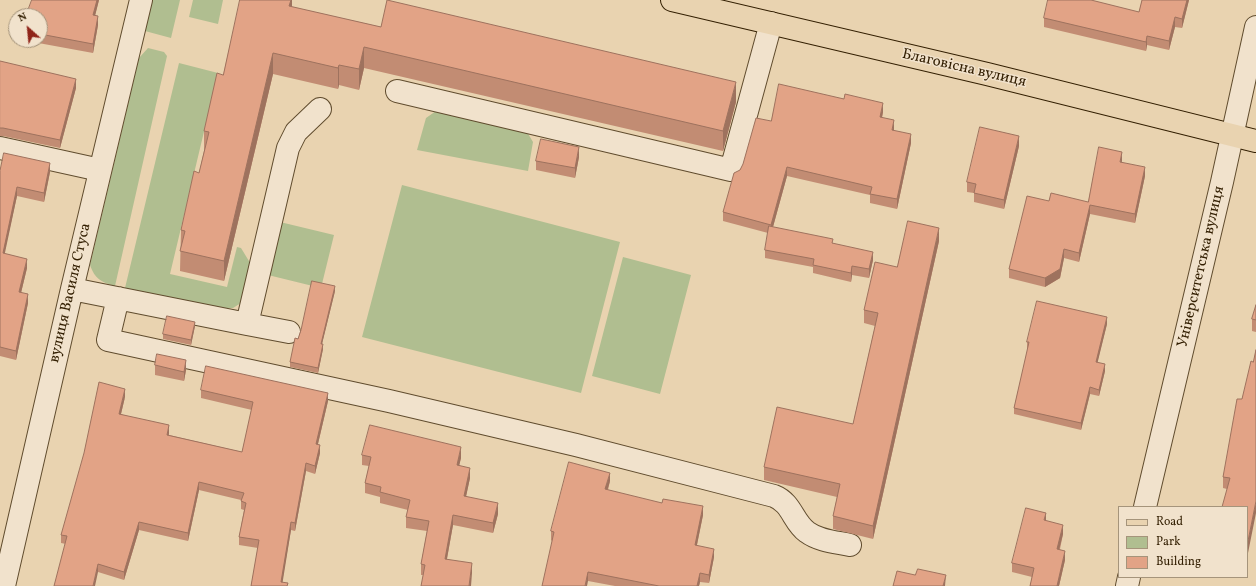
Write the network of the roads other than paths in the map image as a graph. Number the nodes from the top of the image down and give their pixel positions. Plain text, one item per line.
1 (141, 0) edge
2 (672, 0) edge
3 (771, 23) junction
4 (1256, 27) edge
5 (397, 91) dead end
6 (320, 110) dead end
7 (1232, 135) junction
8 (1256, 140) edge
9 (0, 148) edge
10 (100, 170) junction
11 (72, 289) junction
12 (118, 298) junction
13 (246, 324) junction
14 (289, 332) dead end
15 (1145, 506) edge
16 (850, 545) dead end
17 (4, 586) edge

1 - 10 street, вулиця Василя Стуса
2 - 3 main road, Благовісна вулиця
3 - 5 street
3 - 7 main road, Благовісна вулиця
4 - 7 street, Університетська вулиця
6 - 13 street
7 - 8 main road, Благовісна вулиця
7 - 15 street, Університетська вулиця
9 - 10 street
10 - 11 street, вулиця Василя Стуса
11 - 12 street
11 - 17 street, вулиця Василя Стуса
12 - 13 street
12 - 16 street
13 - 14 street

